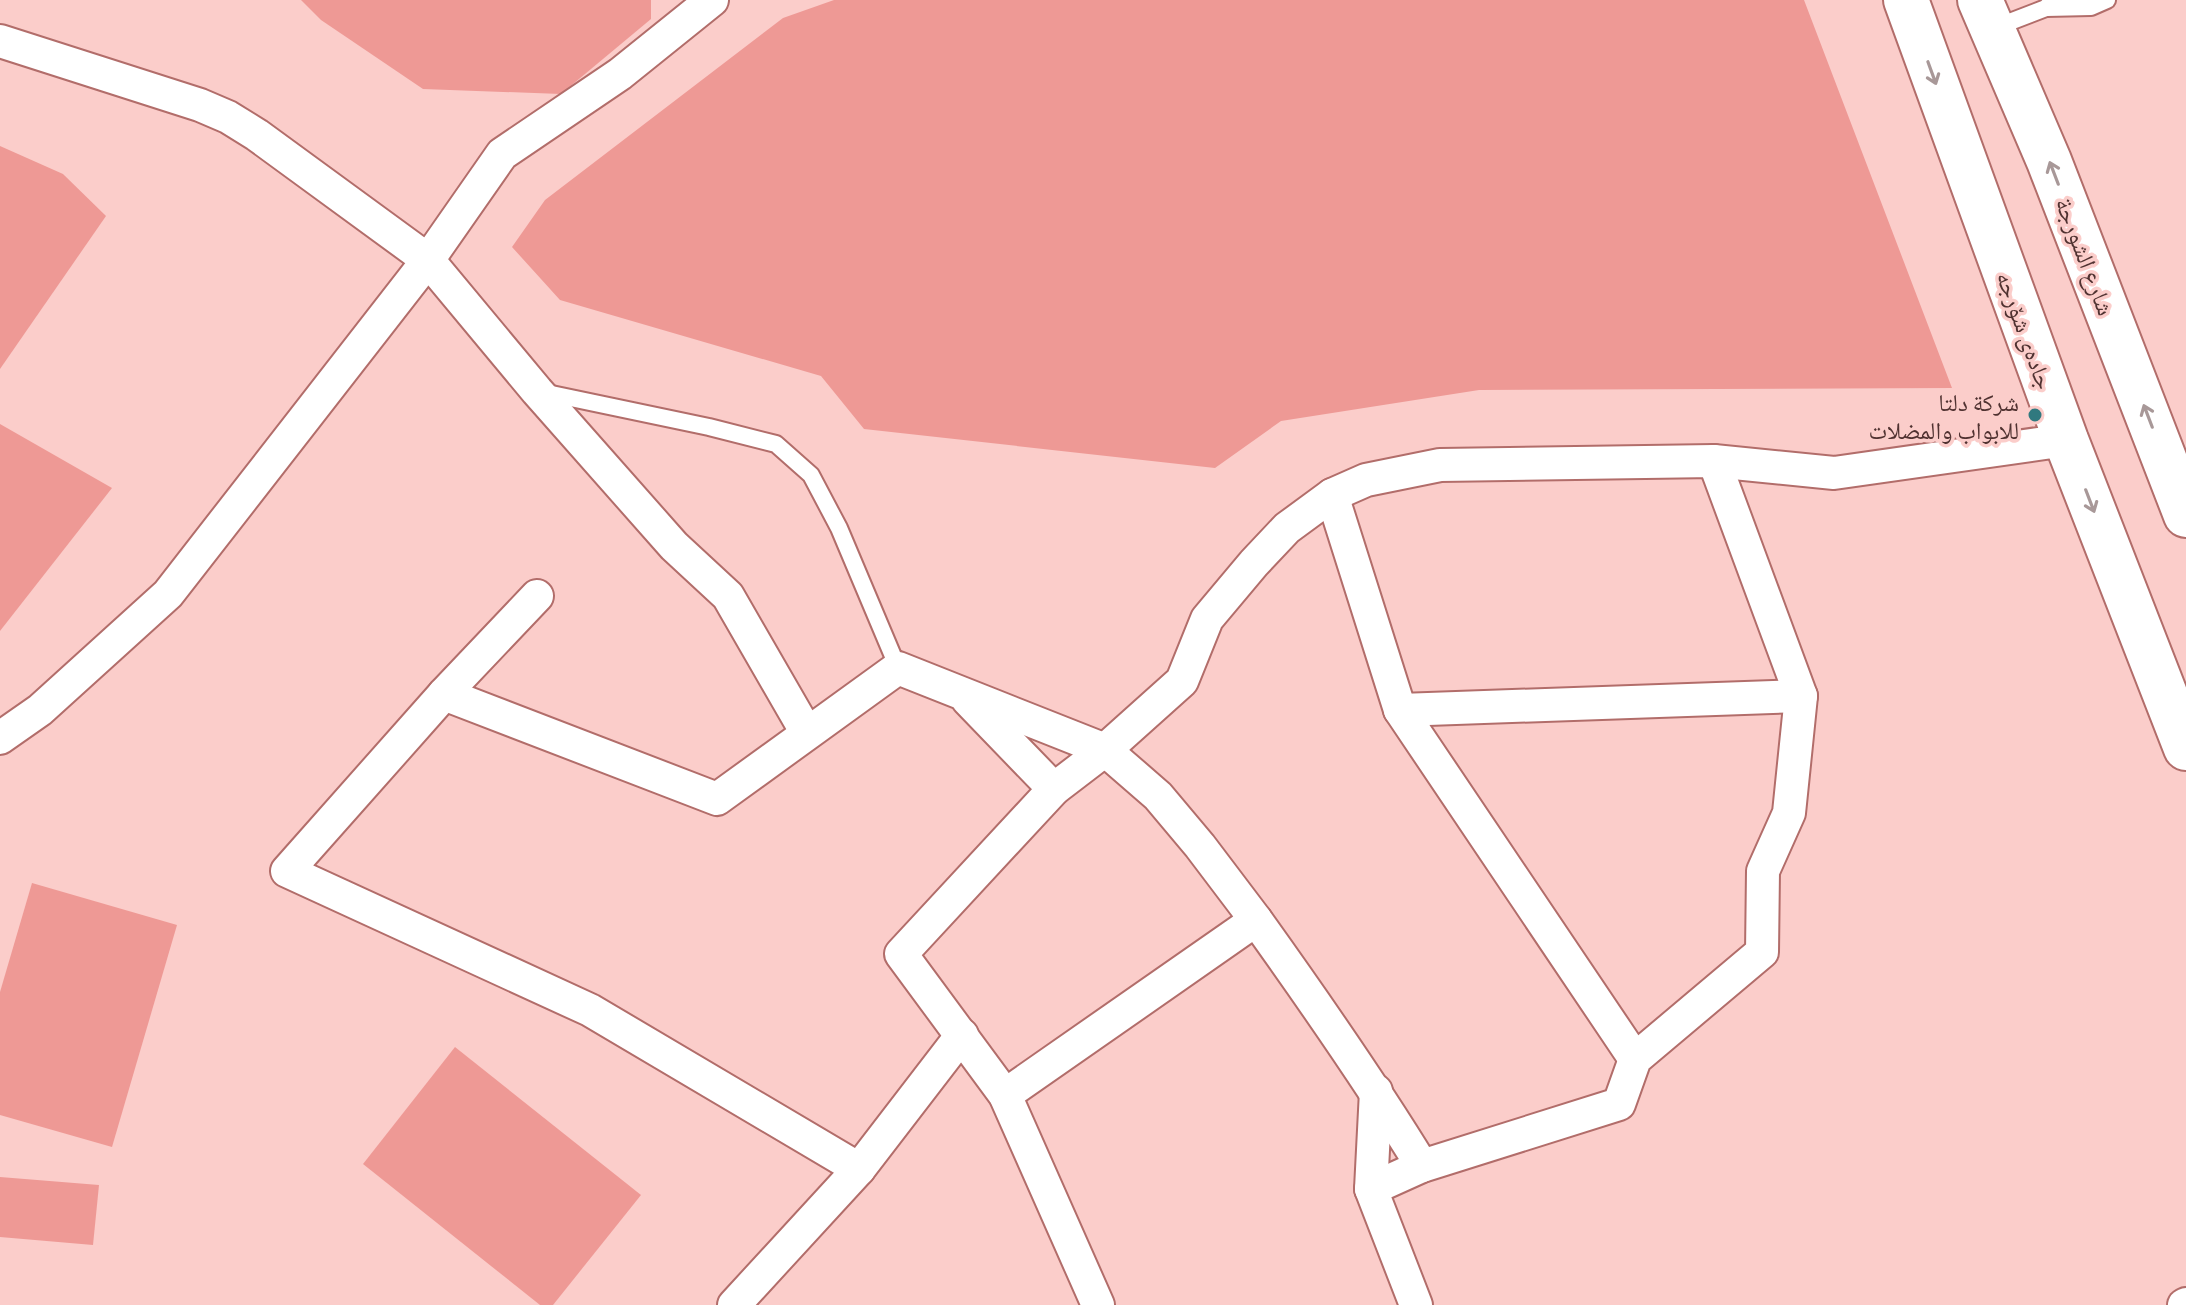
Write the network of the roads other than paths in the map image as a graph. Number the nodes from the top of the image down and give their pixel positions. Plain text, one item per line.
1 (712, 0) edge
2 (1906, 0) edge
3 (2107, 0) edge
4 (2049, 4) edge
5 (1986, 14) edge
6 (0, 41) edge
7 (428, 260) junction
8 (537, 391) junction
9 (2066, 440) junction
10 (1714, 461) junction
11 (1332, 495) junction
12 (2186, 515) edge
13 (537, 596) dead end
14 (898, 668) junction
15 (960, 692) junction
16 (444, 694) junction
17 (1801, 696) junction
18 (1400, 710) junction
19 (807, 733) junction
20 (0, 738) edge
21 (2186, 748) edge
22 (1105, 750) junction
23 (1054, 789) junction
24 (1256, 920) junction
25 (962, 1035) junction
26 (1635, 1059) junction
27 (1376, 1091) junction
28 (1005, 1095) junction
29 (1422, 1166) junction
30 (859, 1169) junction
31 (1371, 1189) junction
32 (734, 1305) edge
33 (1098, 1305) edge
34 (1416, 1305) edge

1 - 7 street
2 -> 9 main road, جادەی شۆرجە
3 - 4 lane
4 - 5 lane
12 -> 5 main road, شارع الشورجة
6 - 7 street
7 - 8 street
7 - 20 street
8 - 14 lane
8 - 19 street
9 - 10 street
9 -> 21 main road, جادەی شۆرجە
10 - 11 street
10 - 17 street
11 - 18 street
11 - 22 street
13 - 16 street
14 - 15 street
14 - 19 street
15 - 22 street
15 - 23 street
16 - 19 street
16 - 30 street
17 - 18 street
17 - 26 street
18 - 26 street
22 - 23 street
22 - 24 street
23 - 25 street
24 - 27 street
24 - 28 street
25 - 28 street
25 - 30 street
26 - 29 street
27 - 29 street
27 - 31 street
28 - 33 street
29 - 31 street
30 - 32 street
31 - 34 street

